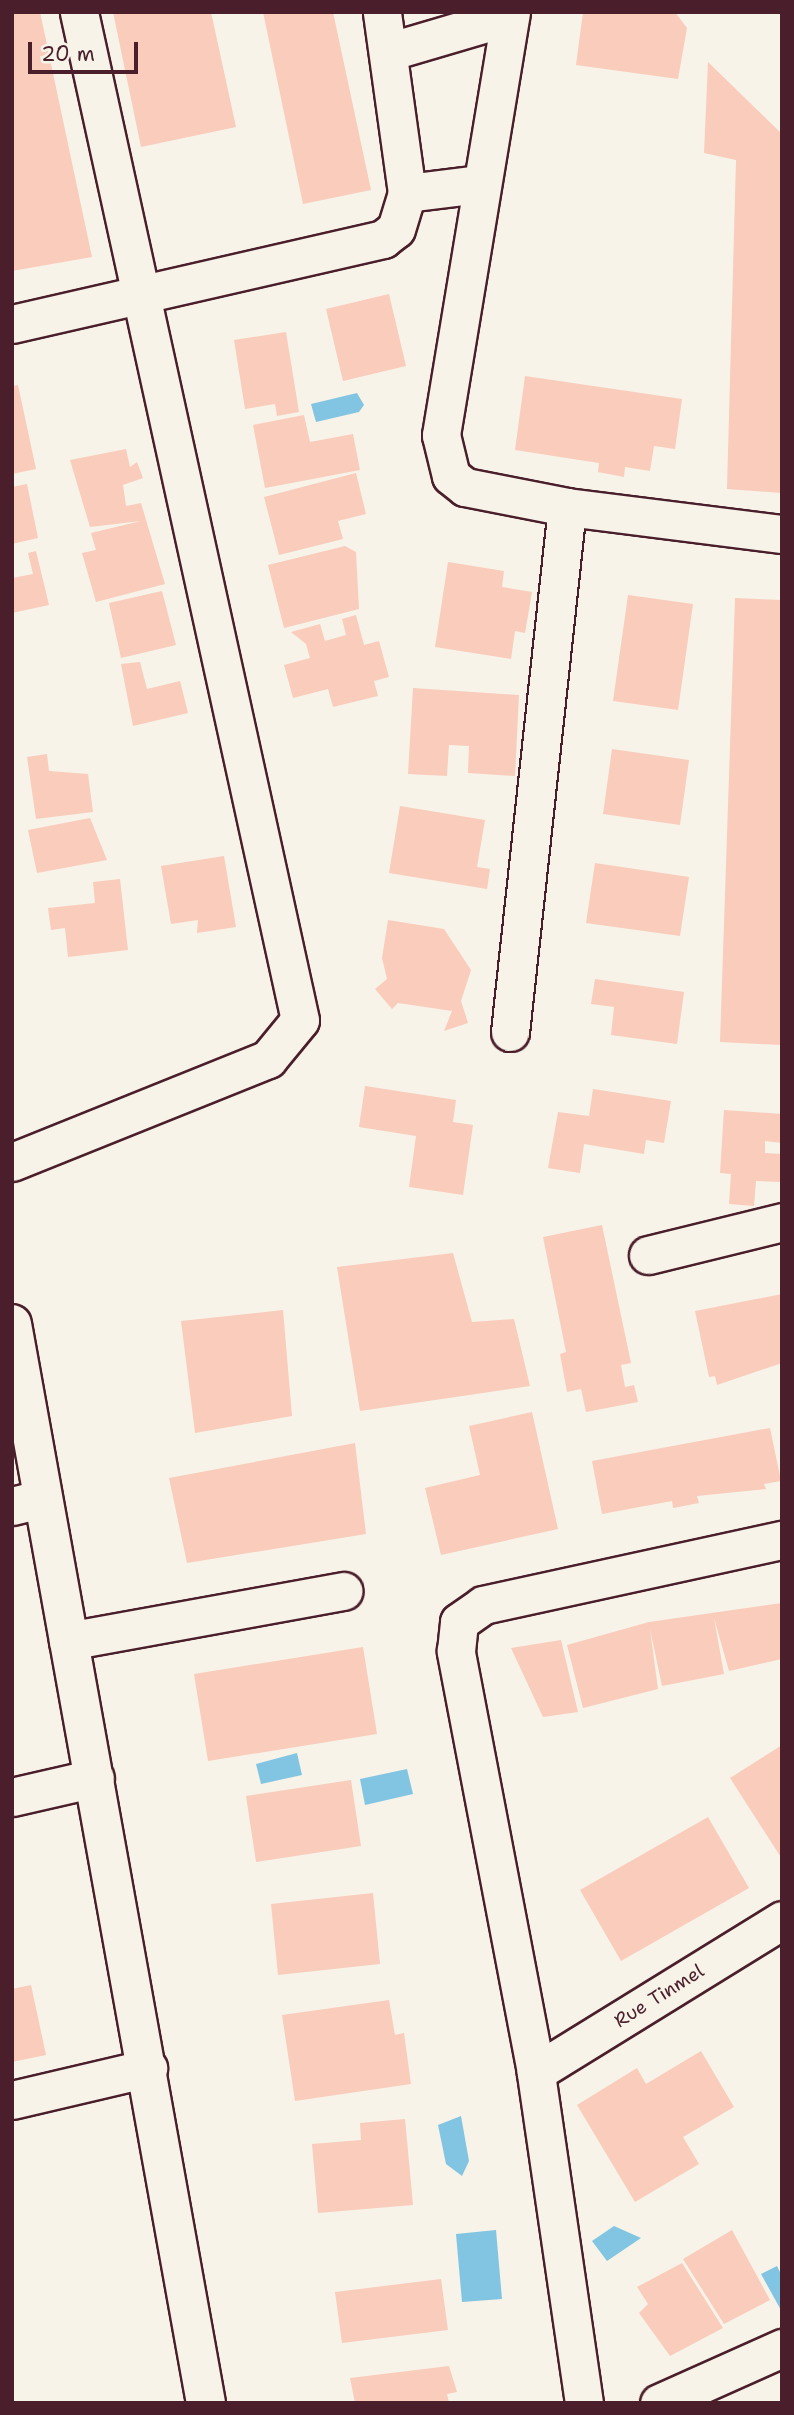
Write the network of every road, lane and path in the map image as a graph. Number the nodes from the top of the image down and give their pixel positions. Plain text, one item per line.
1 (79, 12) edge
2 (382, 12) edge
3 (510, 14) edge
4 (391, 51) junction
5 (480, 184) junction
6 (407, 193) junction
7 (139, 298) junction
8 (12, 324) edge
9 (568, 507) junction
10 (782, 534) edge
11 (510, 1032) dead end
12 (12, 1162) edge
13 (782, 1222) edge
14 (648, 1255) dead end
15 (12, 1324) edge
16 (26, 1503) edge
17 (782, 1540) edge
18 (344, 1591) dead end
19 (68, 1641) junction
20 (95, 1778) junction
21 (12, 1797) edge
22 (782, 1920) edge
23 (148, 2068) junction
24 (536, 2072) junction
25 (12, 2100) edge
26 (782, 2348) edge
27 (206, 2403) edge
28 (584, 2403) edge
29 (659, 2403) edge

1 - 7 street
2 - 4 street
3 - 4 street
3 - 5 street
4 - 6 street
5 - 6 street
5 - 9 street
6 - 7 street
7 - 8 street
7 - 12 street
9 - 10 street
9 - 11 street
13 - 14 street
15 - 16 street
16 - 19 street
17 - 24 street
18 - 19 street
19 - 20 street
20 - 21 street
20 - 23 street
22 - 24 street, Rue Tinmel
23 - 25 street
23 - 27 street
24 - 28 street
26 - 29 street

